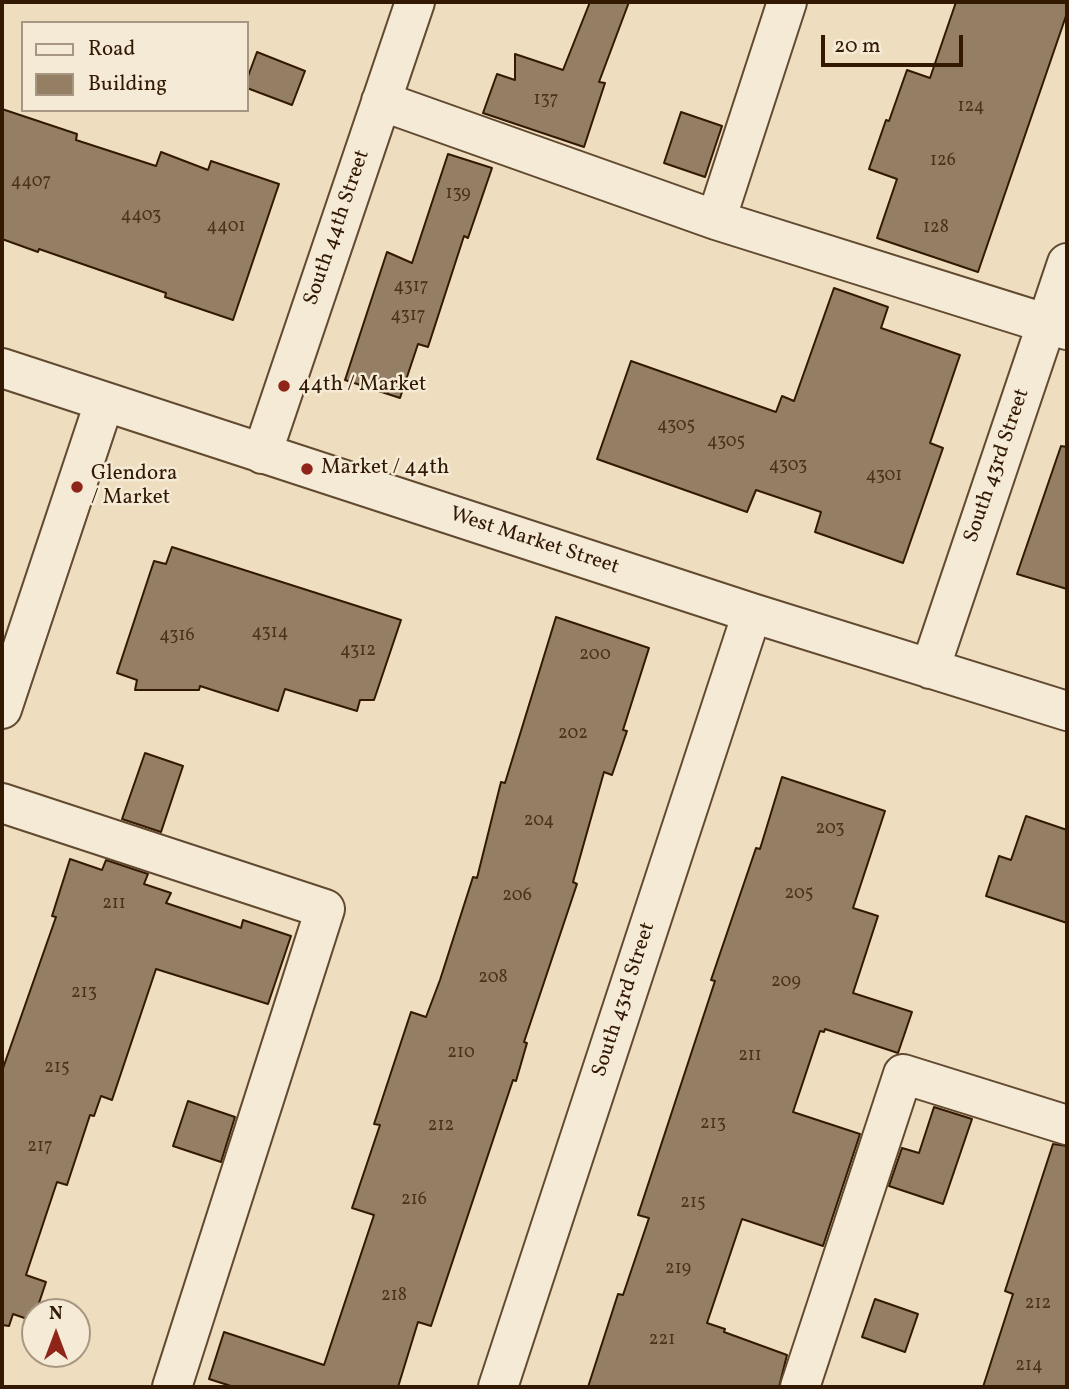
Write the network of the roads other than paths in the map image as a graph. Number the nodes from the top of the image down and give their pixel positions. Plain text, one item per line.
1 (415, 2) edge
2 (787, 2) edge
3 (381, 101) junction
4 (716, 220) junction
5 (1067, 263) edge
6 (1057, 327) edge
7 (2, 368) edge
8 (104, 402) junction
9 (262, 454) junction
10 (752, 613) junction
11 (930, 668) junction
12 (2, 709) edge
13 (1067, 711) edge
14 (2, 803) edge
15 (1067, 1125) edge
16 (172, 1387) edge
17 (498, 1387) edge
18 (800, 1387) edge

1 - 3 street, South 44th Street
2 - 4 street
3 - 4 street
3 - 9 street, South 44th Street
4 - 6 street
5 - 6 street, South 43rd Street
6 - 11 street, South 43rd Street
7 - 8 street, West Market Street
8 - 9 street, West Market Street
8 - 12 street
9 - 10 street, West Market Street
10 - 11 street, West Market Street
10 - 17 street, South 43rd Street
11 - 13 street, West Market Street
14 - 16 street
15 - 18 street

